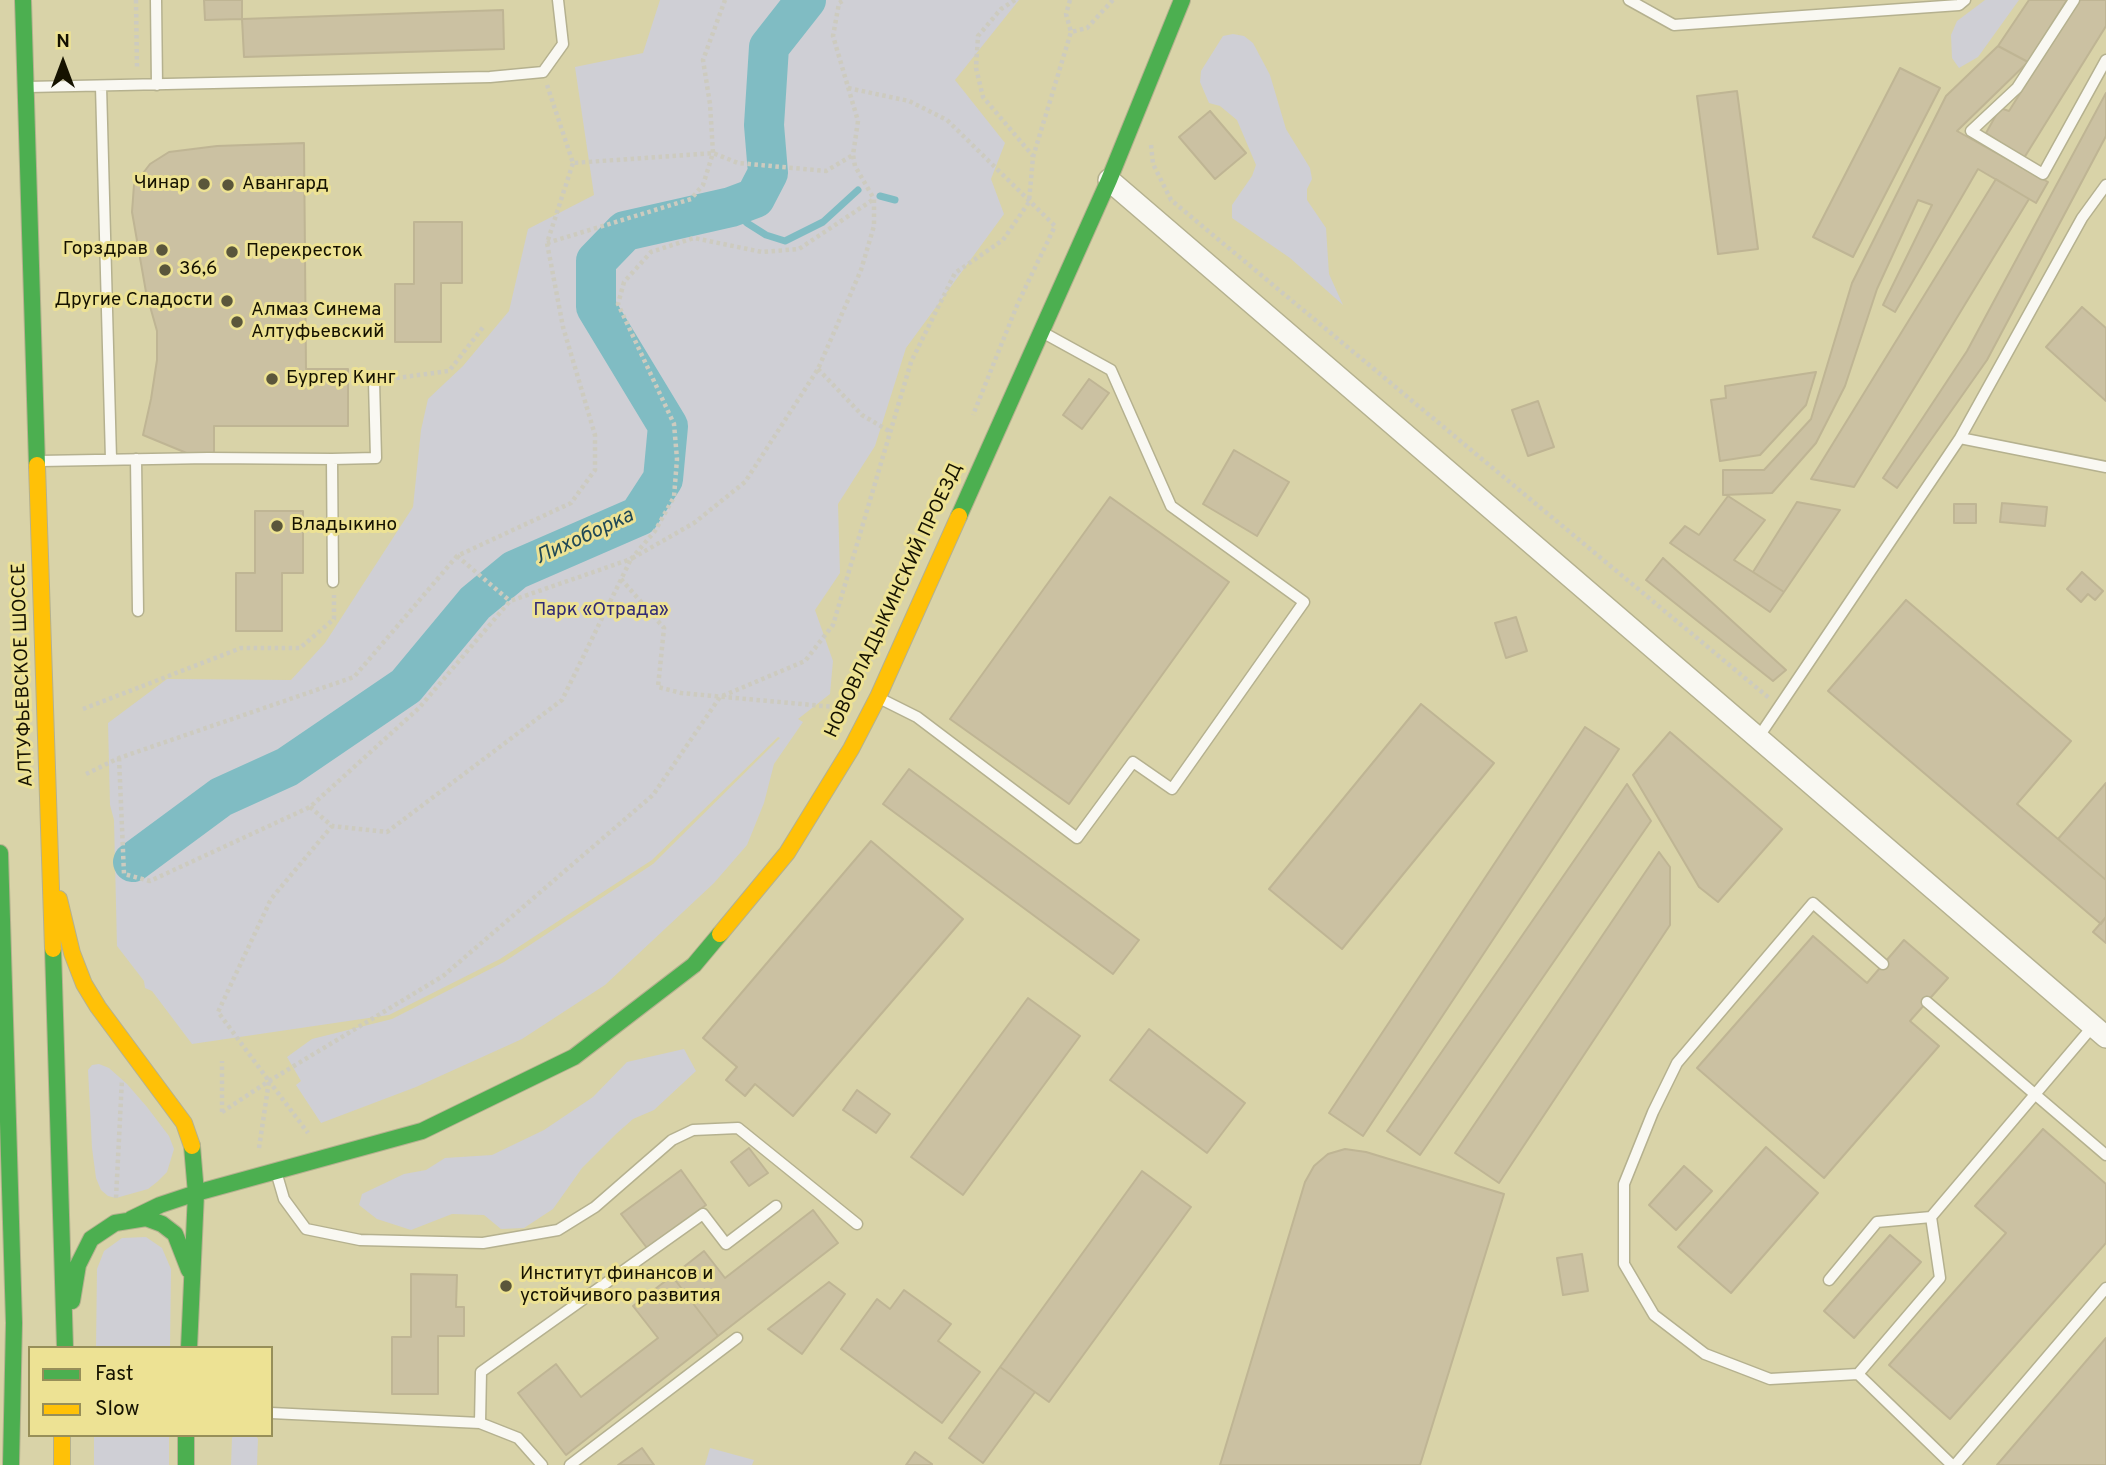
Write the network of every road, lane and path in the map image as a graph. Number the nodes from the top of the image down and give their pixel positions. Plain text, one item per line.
1 (23, 0) edge
2 (136, 0) edge
3 (156, 0) edge
4 (558, 0) edge
5 (725, 0) edge
6 (844, 0) edge
7 (1015, 0) edge
8 (1070, 0) edge
9 (1113, 0) edge
10 (1182, 0) edge
11 (1629, 0) edge
12 (1965, 0) edge
13 (2074, 0) edge
14 (1071, 32) junction
15 (2106, 60) edge
16 (543, 72) junction
17 (157, 85) junction
18 (101, 86) junction
19 (138, 86) junction
20 (25, 87) junction
21 (848, 88) junction
22 (713, 153) junction
23 (853, 155) junction
24 (1033, 157) junction
25 (573, 163) junction
26 (1153, 164) dead end
27 (1109, 180) junction
28 (2106, 185) edge
29 (874, 198) junction
30 (1029, 202) junction
31 (547, 243) junction
32 (1018, 303) dead end
33 (484, 326) dead end
34 (1039, 331) junction
35 (818, 369) junction
36 (374, 381) joint
37 (889, 431) junction
38 (1960, 438) junction
39 (332, 458) junction
40 (111, 459) junction
41 (136, 459) junction
42 (37, 461) junction
43 (2106, 467) edge
44 (457, 556) junction
45 (631, 559) junction
46 (621, 579) junction
47 (333, 582) joint
48 (510, 601) junction
49 (138, 611) dead end
50 (720, 696) junction
51 (874, 704) junction
52 (1779, 706) junction
53 (83, 709) dead end
54 (1758, 738) junction
55 (119, 758) junction
56 (86, 774) dead end
57 (310, 807) junction
58 (332, 826) junction
59 (0, 853) edge
60 (51, 865) junction
61 (1883, 964) dead end
62 (1927, 1002) dead end
63 (2100, 1031) edge
64 (222, 1061) dead end
65 (269, 1081) junction
66 (121, 1086) dead end
67 (2034, 1096) junction
68 (308, 1133) dead end
69 (259, 1148) dead end
70 (2106, 1155) edge
71 (276, 1172) junction
72 (196, 1193) junction
73 (116, 1198) dead end
74 (776, 1206) dead end
75 (1931, 1217) junction
76 (131, 1219) junction
77 (857, 1224) dead end
78 (191, 1278) junction
79 (1829, 1280) dead end
80 (2106, 1288) edge
81 (737, 1338) dead end
82 (65, 1341) edge
83 (189, 1346) edge
84 (1858, 1374) junction
85 (273, 1413) edge
86 (480, 1423) junction
87 (62, 1437) edge
88 (186, 1437) edge
89 (11, 1465) edge
90 (62, 1465) edge
91 (186, 1465) edge
92 (542, 1465) edge
93 (570, 1465) edge
94 (1953, 1465) edge

1 - 20 main road, АЛТУФЬЕВСКОЕ ШОССЕ
2 - 19 path
3 - 17 lane
4 - 16 lane
5 - 22 path
6 - 21 path
7 - 24 path
8 - 14 path
9 - 14 path
10 - 27 main road, НОВОВЛАДЫКИНСКИЙ ПРОЕЗД
11 - 12 lane
13 - 15 lane
14 - 24 path
16 - 17 lane
16 - 25 path
17 - 19 lane
18 - 19 lane
18 - 20 lane
18 - 40 lane
20 - 42 main road, АЛТУФЬЕВСКОЕ ШОССЕ
21 - 23 path
21 - 30 path
22 - 23 path
22 - 25 path
22 - 31 path
23 - 29 path
24 - 30 path
25 - 31 path
26 - 52 path
27 - 34 main road, НОВОВЛАДЫКИНСКИЙ ПРОЕЗД
27 - 54 street
28 - 38 lane
29 - 35 path
29 - 45 path
30 - 32 path
30 - 37 path
31 - 44 path
33 - 36 path
34 - 51 main road, НОВОВЛАДЫКИНСКИЙ ПРОЕЗД
34 - 51 lane
35 - 37 path
35 - 45 path
36 - 39 lane
37 - 50 path
38 - 43 lane
38 - 52 lane
39 - 41 lane
39 - 47 lane
40 - 41 lane
40 - 42 lane
41 - 49 lane
42 - 60 main road, АЛТУФЬЕВСКОЕ ШОССЕ
44 - 48 path
44 - 55 path
45 - 46 path
45 - 48 path
46 - 50 path
46 - 58 path
47 - 53 path
48 - 57 path
50 - 51 path
50 - 65 path
51 - 71 main road, НОВОВЛАДЫКИНСКИЙ ПРОЕЗД
52 - 54 lane
54 - 63 street
55 - 56 path
55 - 57 path
57 - 58 path
58 - 65 path
59 - 89 main road
60 - 72 main road
60 - 82 main road, АЛТУФЬЕВСКОЕ ШОССЕ
61 - 84 lane
62 - 67 lane
63 - 67 lane
64 - 65 path
65 - 68 path
65 - 69 path
66 - 73 path
67 - 70 lane
67 - 75 lane
71 - 72 main road, НОВОВЛАДЫКИНСКИЙ ПРОЕЗД
71 - 77 lane
72 - 76 main road, НОВОВЛАДЫКИНСКИЙ ПРОЕЗД
72 - 78 main road
74 - 86 lane
75 - 79 lane
75 - 84 lane
76 - 78 main road
76 - 82 main road, НОВОВЛАДЫКИНСКИЙ ПРОЕЗД
78 - 83 main road
80 - 94 lane
81 - 93 lane
84 - 94 lane
85 - 86 lane
86 - 92 lane
87 - 90 main road
88 - 91 main road

